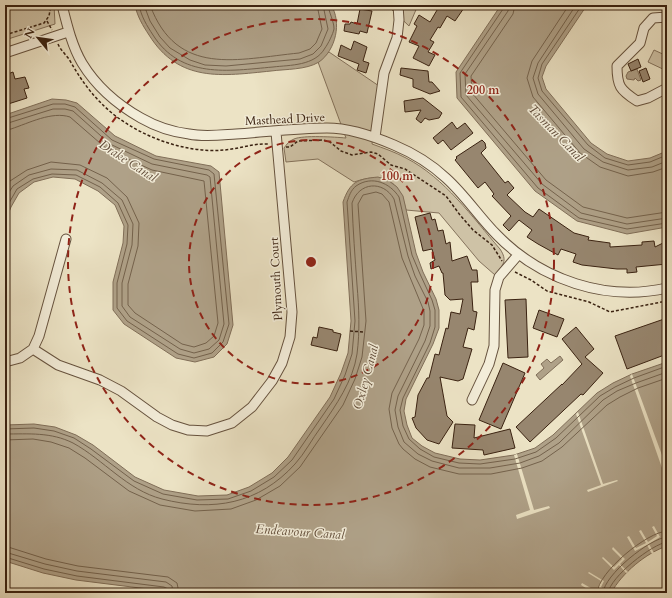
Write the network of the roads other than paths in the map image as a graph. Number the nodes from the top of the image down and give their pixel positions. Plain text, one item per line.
1 (62, 5) edge
2 (398, 5) edge
3 (667, 17) edge
4 (68, 32) junction
5 (5, 53) edge
6 (667, 88) edge
7 (276, 132) junction
8 (375, 138) junction
9 (66, 239) dead end
10 (518, 255) junction
11 (667, 288) edge
12 (33, 349) junction
13 (5, 362) edge
14 (472, 400) dead end

1 - 4 street, Masthead Drive
2 - 8 street
3 - 6 street
4 - 5 street
4 - 7 street, Masthead Drive
7 - 8 street, Masthead Drive
7 - 12 street, Plymouth Court
8 - 10 street, Masthead Drive
9 - 12 street
10 - 11 street, Masthead Drive
10 - 14 street
12 - 13 street

